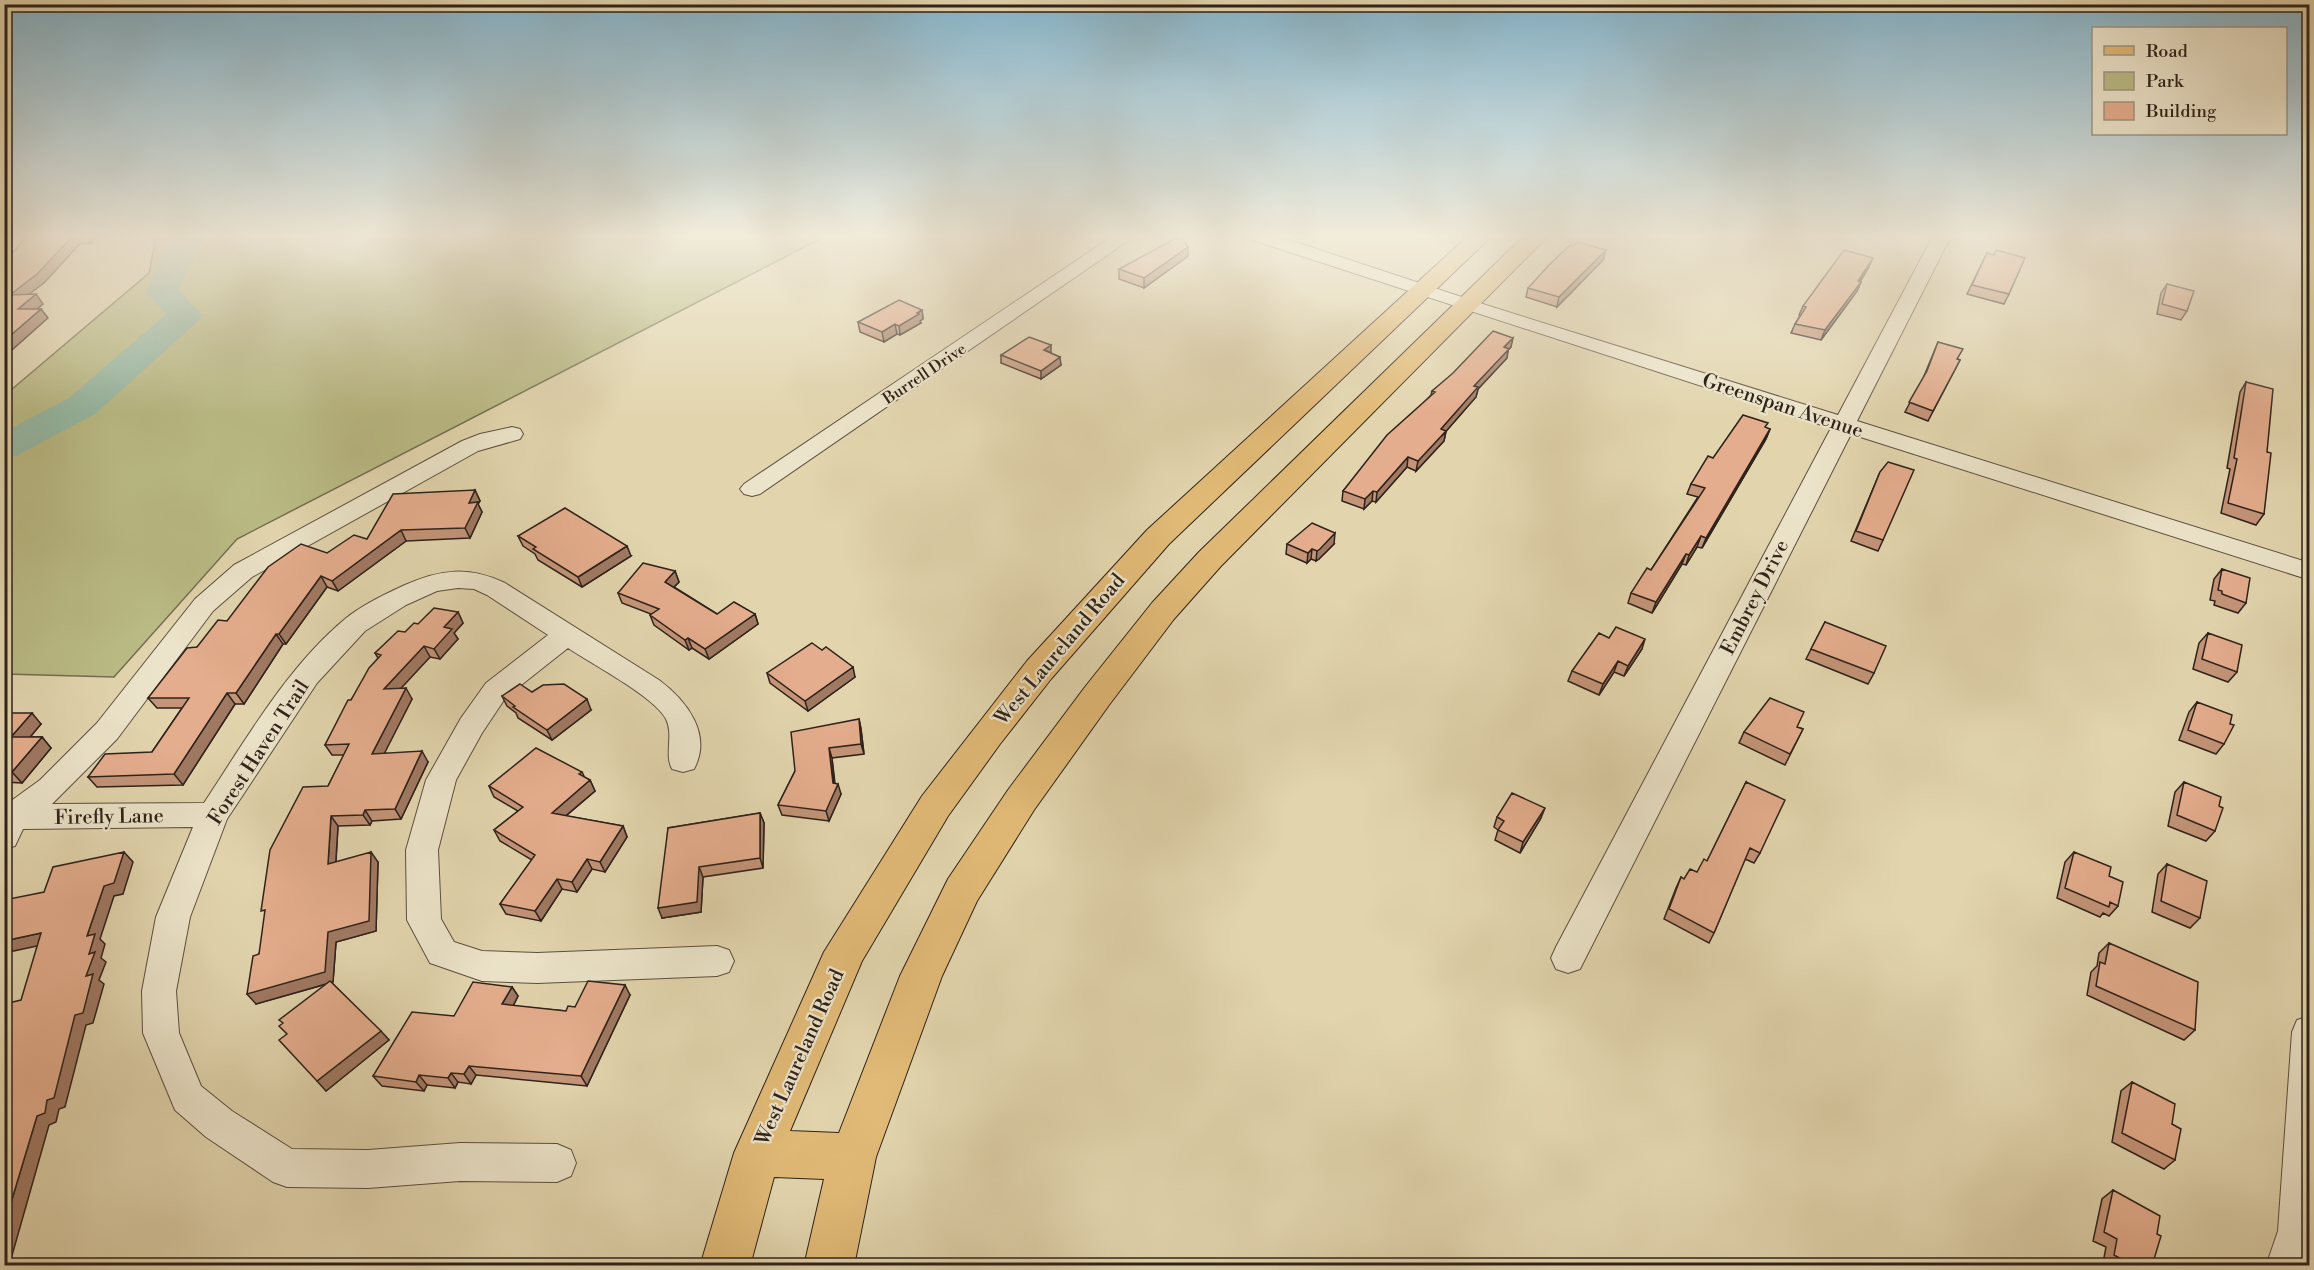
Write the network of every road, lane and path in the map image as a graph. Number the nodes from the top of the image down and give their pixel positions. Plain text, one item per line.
1 (1038, 295) edge
2 (1418, 295) edge
3 (1436, 295) edge
4 (1478, 295) edge
5 (1911, 295) edge
6 (1467, 306) junction
7 (1843, 424) junction
8 (512, 434) dead end
9 (752, 489) dead end
10 (1158, 537) junction
11 (1210, 559) junction
12 (2310, 572) edge
13 (567, 634) junction
14 (683, 761) dead end
15 (213, 815) junction
16 (7, 824) edge
17 (1568, 958) dead end
18 (717, 961) dead end
19 (2310, 1032) edge
20 (757, 1153) junction
21 (853, 1157) junction
22 (557, 1163) dead end
23 (725, 1266) edge
24 (829, 1266) edge
25 (2286, 1266) edge

1 - 9 street, Burrell Drive
2 - 10 main road, West Laureland Road
3 - 6 street, Greenspan Avenue
4 - 6 main road
5 - 7 street, Embrey Drive
6 - 7 street, Greenspan Avenue
6 - 11 main road
7 - 12 street, Greenspan Avenue
7 - 17 street, Embrey Drive
8 - 16 street
10 - 11 main road
10 - 20 main road, West Laureland Road
11 - 21 main road
13 - 14 street, Forest Haven Trail
13 - 15 street, Forest Haven Trail
13 - 18 street
15 - 16 street, Firefly Lane
15 - 22 street, Forest Haven Trail
19 - 25 street
20 - 21 main road
20 - 23 main road, West Laureland Road
21 - 24 main road

